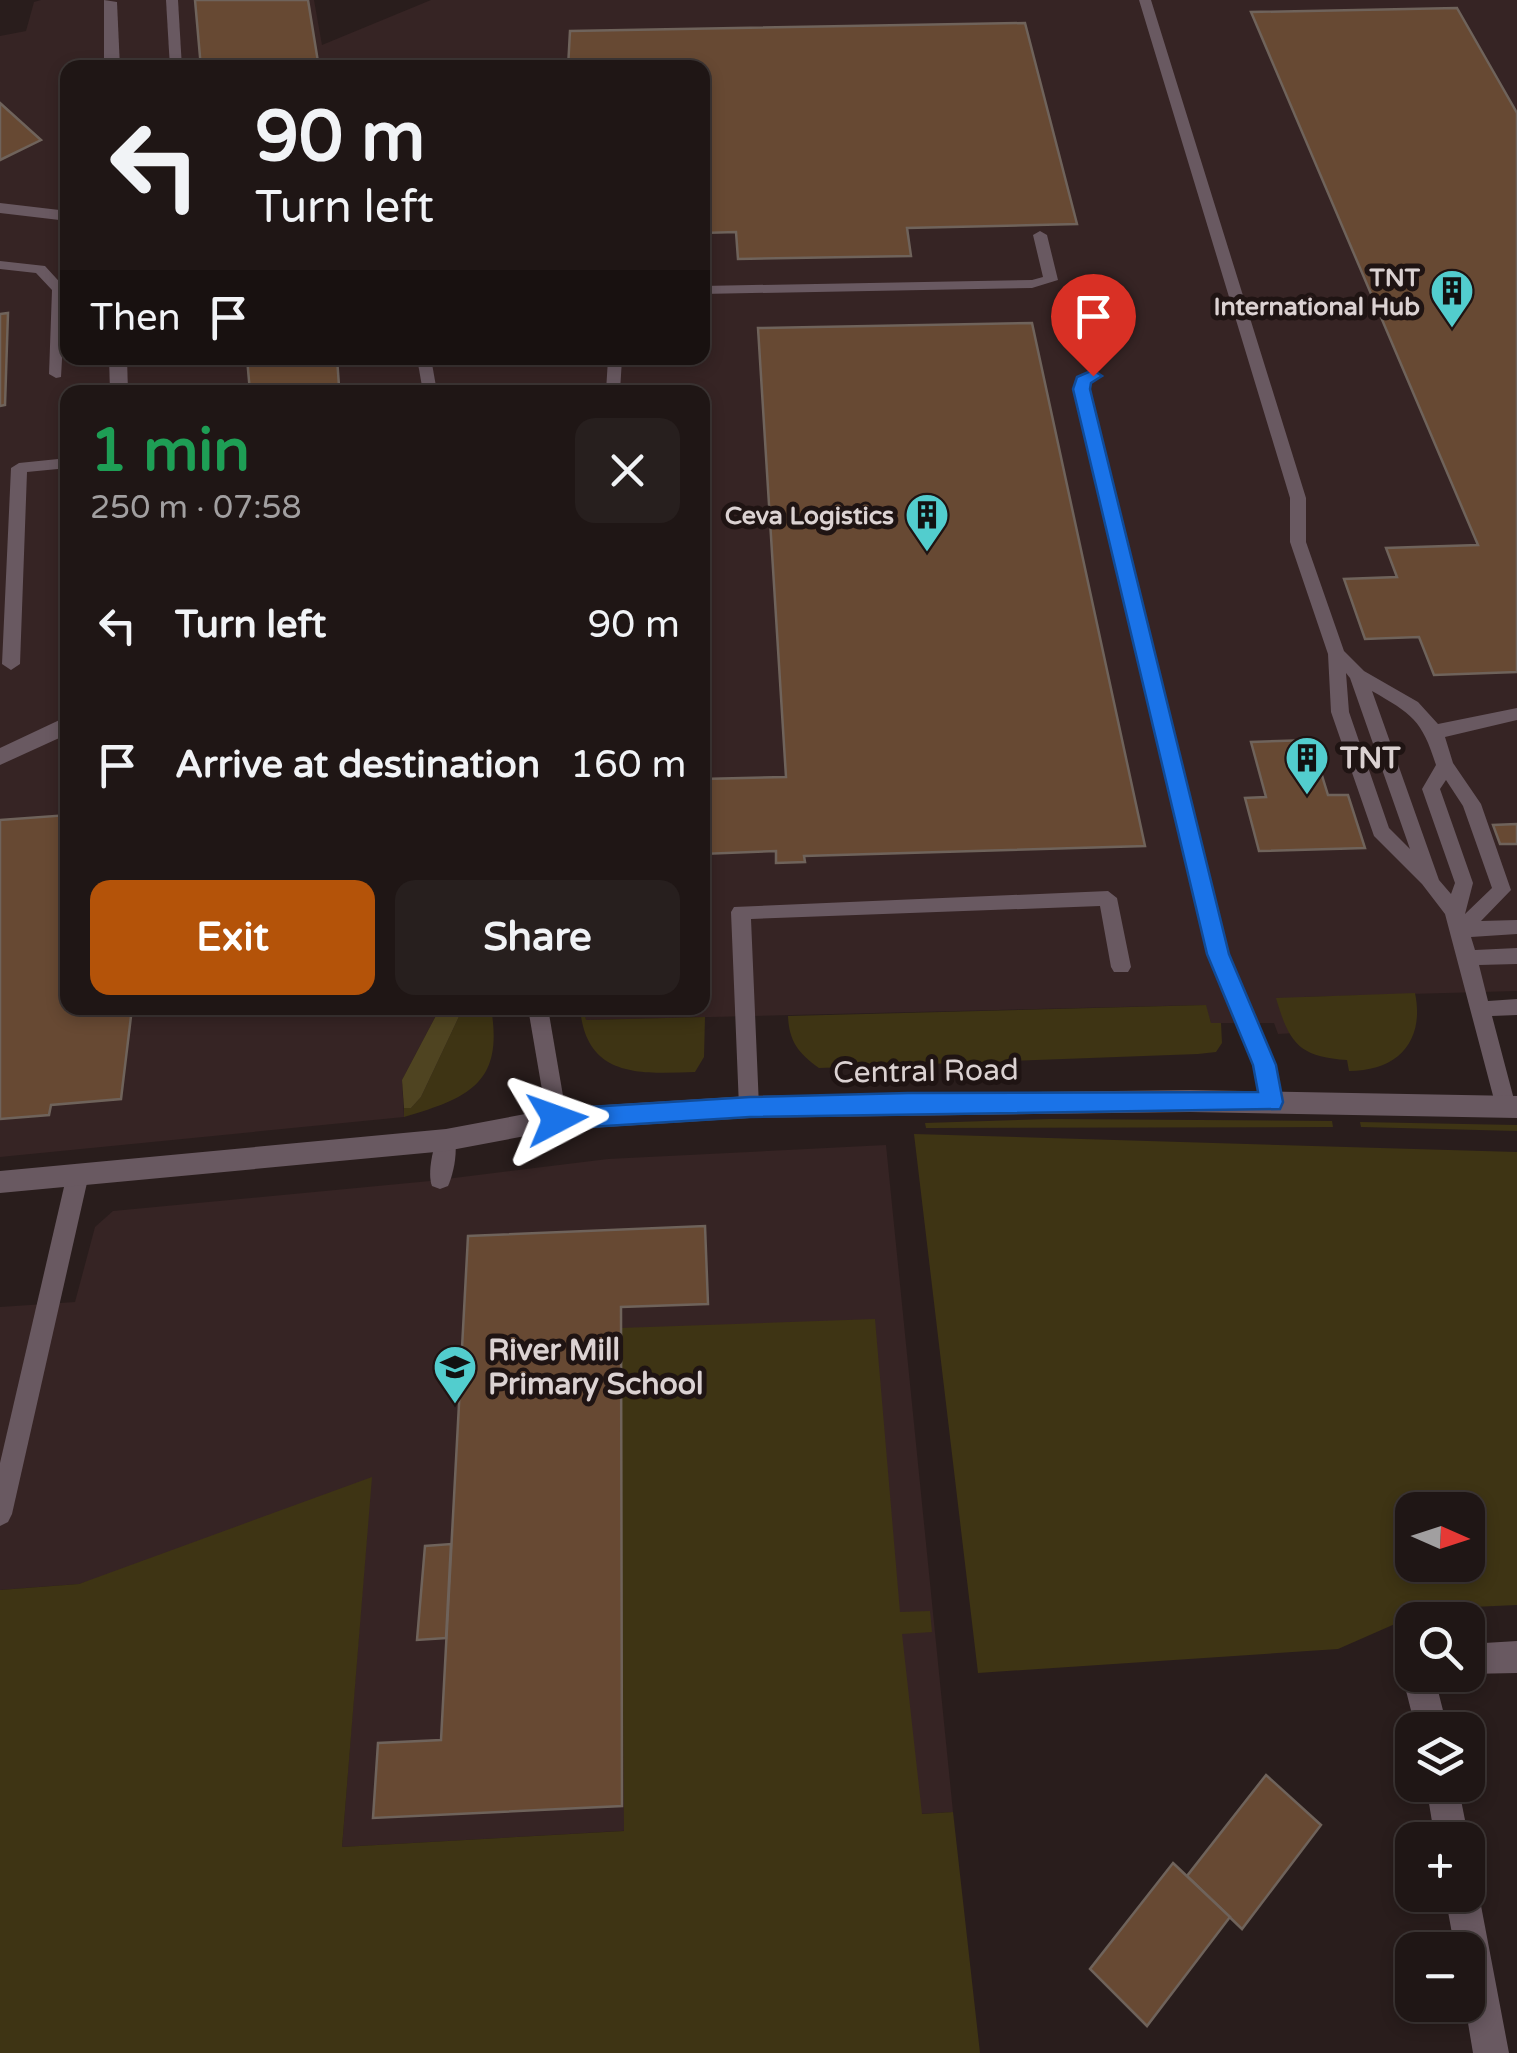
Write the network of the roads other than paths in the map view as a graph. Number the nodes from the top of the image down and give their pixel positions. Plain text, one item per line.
1 (172, 0) edge
2 (1144, 0) edge
3 (111, 1) edge
4 (112, 60) edge
5 (176, 60) edge
6 (0, 208) edge
7 (60, 215) edge
8 (1040, 235) dead end
9 (0, 265) edge
10 (710, 290) edge
11 (56, 374) dead end
12 (1093, 376) dead end
13 (60, 465) edge
14 (1336, 654) junction
15 (11, 664) dead end
16 (1358, 675) junction
17 (1517, 714) edge
18 (60, 728) edge
19 (1434, 731) junction
20 (0, 757) edge
21 (1445, 765) junction
22 (1430, 883) junction
23 (1457, 921) junction
24 (1517, 927) edge
25 (1517, 956) edge
26 (1466, 958) junction
27 (1122, 968) dead end
28 (1517, 1007) edge
29 (1479, 1009) junction
30 (539, 1015) edge
31 (1272, 1102) junction
32 (750, 1107) junction
33 (1511, 1107) edge
34 (557, 1119) junction
35 (446, 1140) junction
36 (78, 1174) junction
37 (440, 1180) dead end
38 (0, 1182) edge
39 (0, 1514) edge
40 (1517, 1657) edge
41 (1485, 1658) edge
42 (1465, 1912) edge
43 (1491, 2053) edge

1 - 5 lane
2 - 14 lane
3 - 4 street
6 - 7 street
8 - 10 lane
9 - 11 lane
12 - 31 lane
13 - 15 lane
14 - 16 lane
14 - 22 lane
16 - 19 lane
16 - 22 lane
17 - 19 lane
18 - 20 street
19 - 21 lane
21 - 23 lane
21 - 23 lane
22 - 23 lane
23 - 24 lane
23 - 26 lane
25 - 26 lane
26 - 29 lane
27 - 32 lane
28 - 29 lane
29 - 33 lane
30 - 34 lane
31 - 32 street, Central Road
31 - 33 street, Central Road
32 - 34 street, Central Road
34 - 35 street, Central Road
35 - 36 street, Central Road
35 - 37 lane
36 - 38 street
36 - 39 lane
40 - 41 street
42 - 43 street

